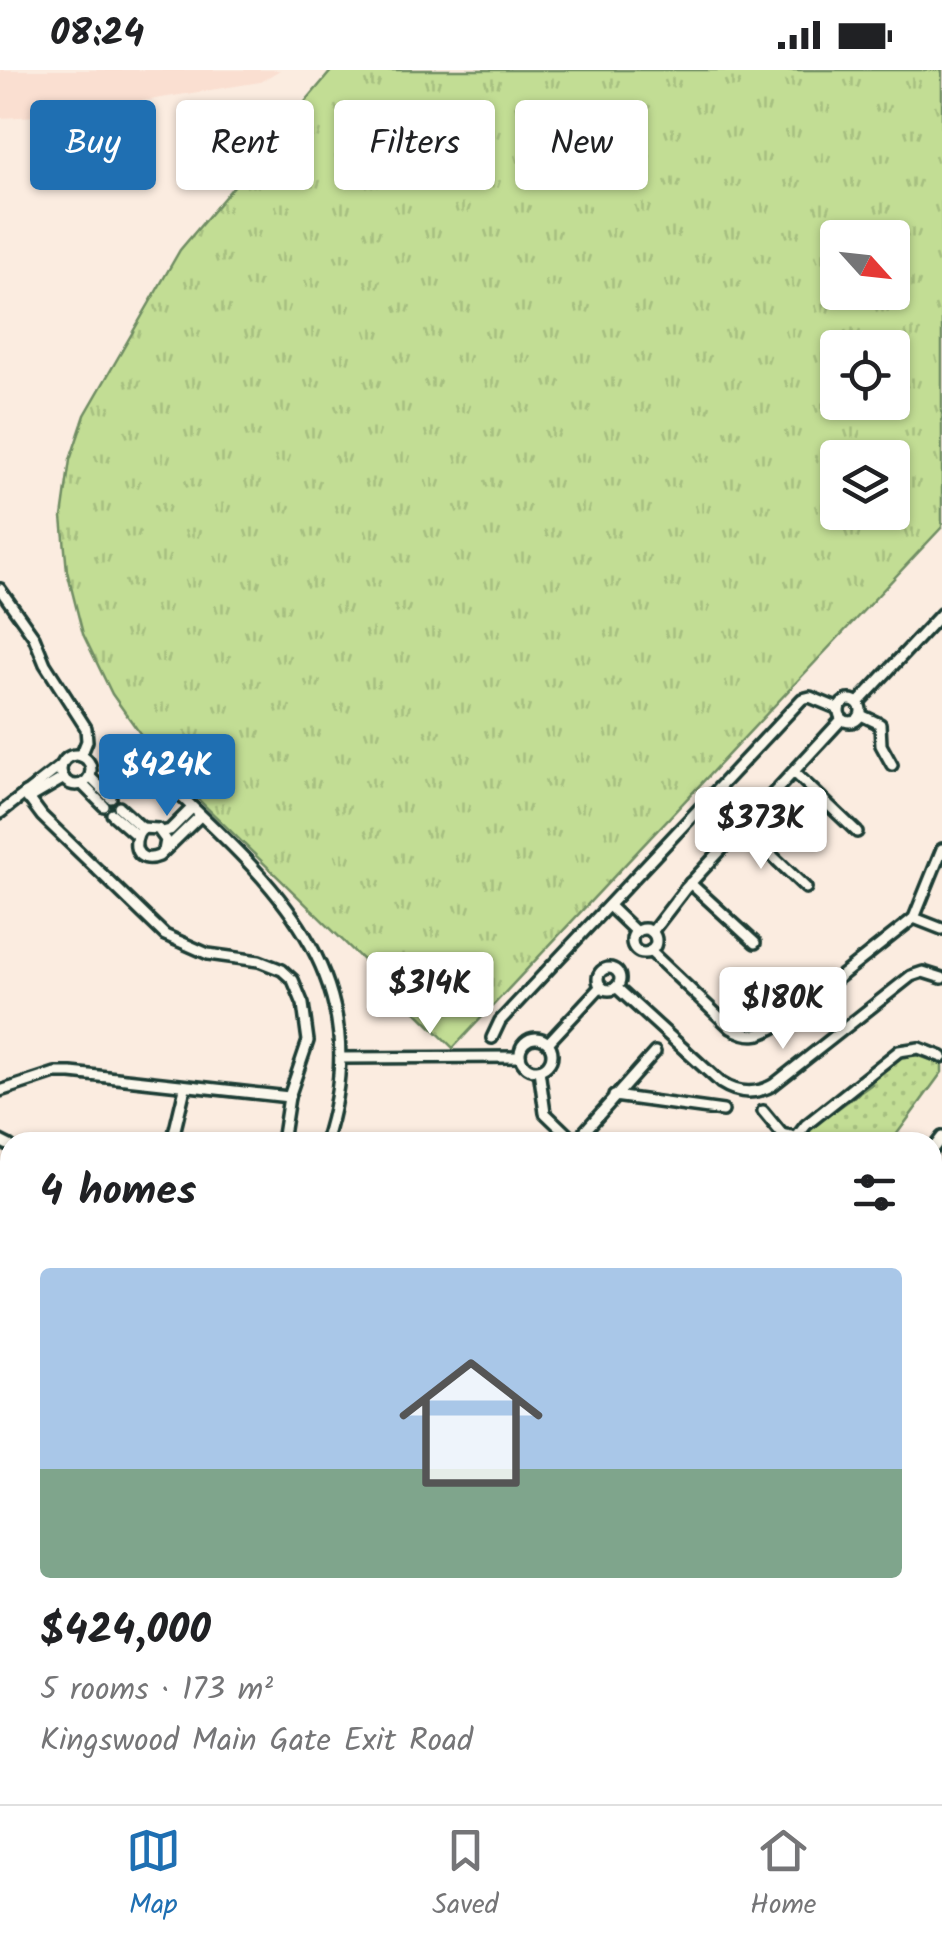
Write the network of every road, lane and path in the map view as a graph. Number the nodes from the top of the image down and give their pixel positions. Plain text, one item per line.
1 (0, 588) edge
2 (942, 614) edge
3 (858, 702) junction
4 (841, 714) junction
5 (861, 715) junction
6 (135, 752) dead end
7 (82, 756) junction
8 (64, 763) junction
9 (892, 765) dead end
10 (794, 772) junction
11 (64, 778) junction
12 (86, 780) junction
13 (27, 796) junction
14 (108, 802) dead end
15 (196, 812) junction
16 (0, 814) edge
17 (120, 815) dead end
18 (742, 827) junction
19 (139, 832) junction
20 (162, 832) junction
21 (857, 832) dead end
22 (942, 849) edge
23 (164, 851) junction
24 (931, 877) junction
25 (942, 881) edge
26 (690, 883) junction
27 (806, 888) dead end
28 (608, 906) junction
29 (914, 918) junction
30 (942, 929) edge
31 (636, 932) junction
32 (652, 932) junction
33 (755, 944) dead end
34 (650, 951) junction
35 (942, 978) edge
36 (601, 986) junction
37 (616, 986) junction
38 (492, 1038) dead end
39 (548, 1042) junction
40 (655, 1052) dead end
41 (520, 1057) junction
42 (942, 1057) edge
43 (340, 1058) junction
44 (539, 1070) junction
45 (185, 1088) junction
46 (0, 1092) edge
47 (614, 1096) junction
48 (290, 1098) junction
49 (723, 1111) dead end
50 (763, 1111) dead end
51 (174, 1132) edge
52 (284, 1132) edge
53 (327, 1132) edge
54 (565, 1132) edge
55 (583, 1132) edge
56 (780, 1132) edge
57 (804, 1132) edge

1 - 7 street
2 - 3 street
3 - 4 street
3 - 5 street
4 - 5 street
4 - 10 street
4 - 28 street
5 - 9 street
6 - 15 street
7 - 8 street
7 - 12 street
8 - 11 street
8 - 13 street
10 - 18 street
10 - 21 street
11 - 12 street
11 - 13 street
12 - 14 street
13 - 16 street
13 - 48 street
15 - 20 street
15 - 23 street
15 - 43 street
17 - 19 street
18 - 26 street
18 - 27 street
19 - 20 street
19 - 23 street
20 - 23 street
22 - 24 street
24 - 25 street
24 - 29 street
26 - 32 street
26 - 33 street
28 - 31 street
28 - 38 street
29 - 30 street
29 - 34 street
31 - 32 street
31 - 34 street
32 - 34 street
35 - 37 street
36 - 37 street
36 - 37 street
36 - 39 street
39 - 41 street
39 - 44 street
40 - 47 street
41 - 43 street
41 - 44 street
42 - 57 street
43 - 53 street
44 - 54 street
45 - 46 street
45 - 48 street
45 - 51 street
47 - 49 street
47 - 55 street
48 - 52 street
50 - 56 street

